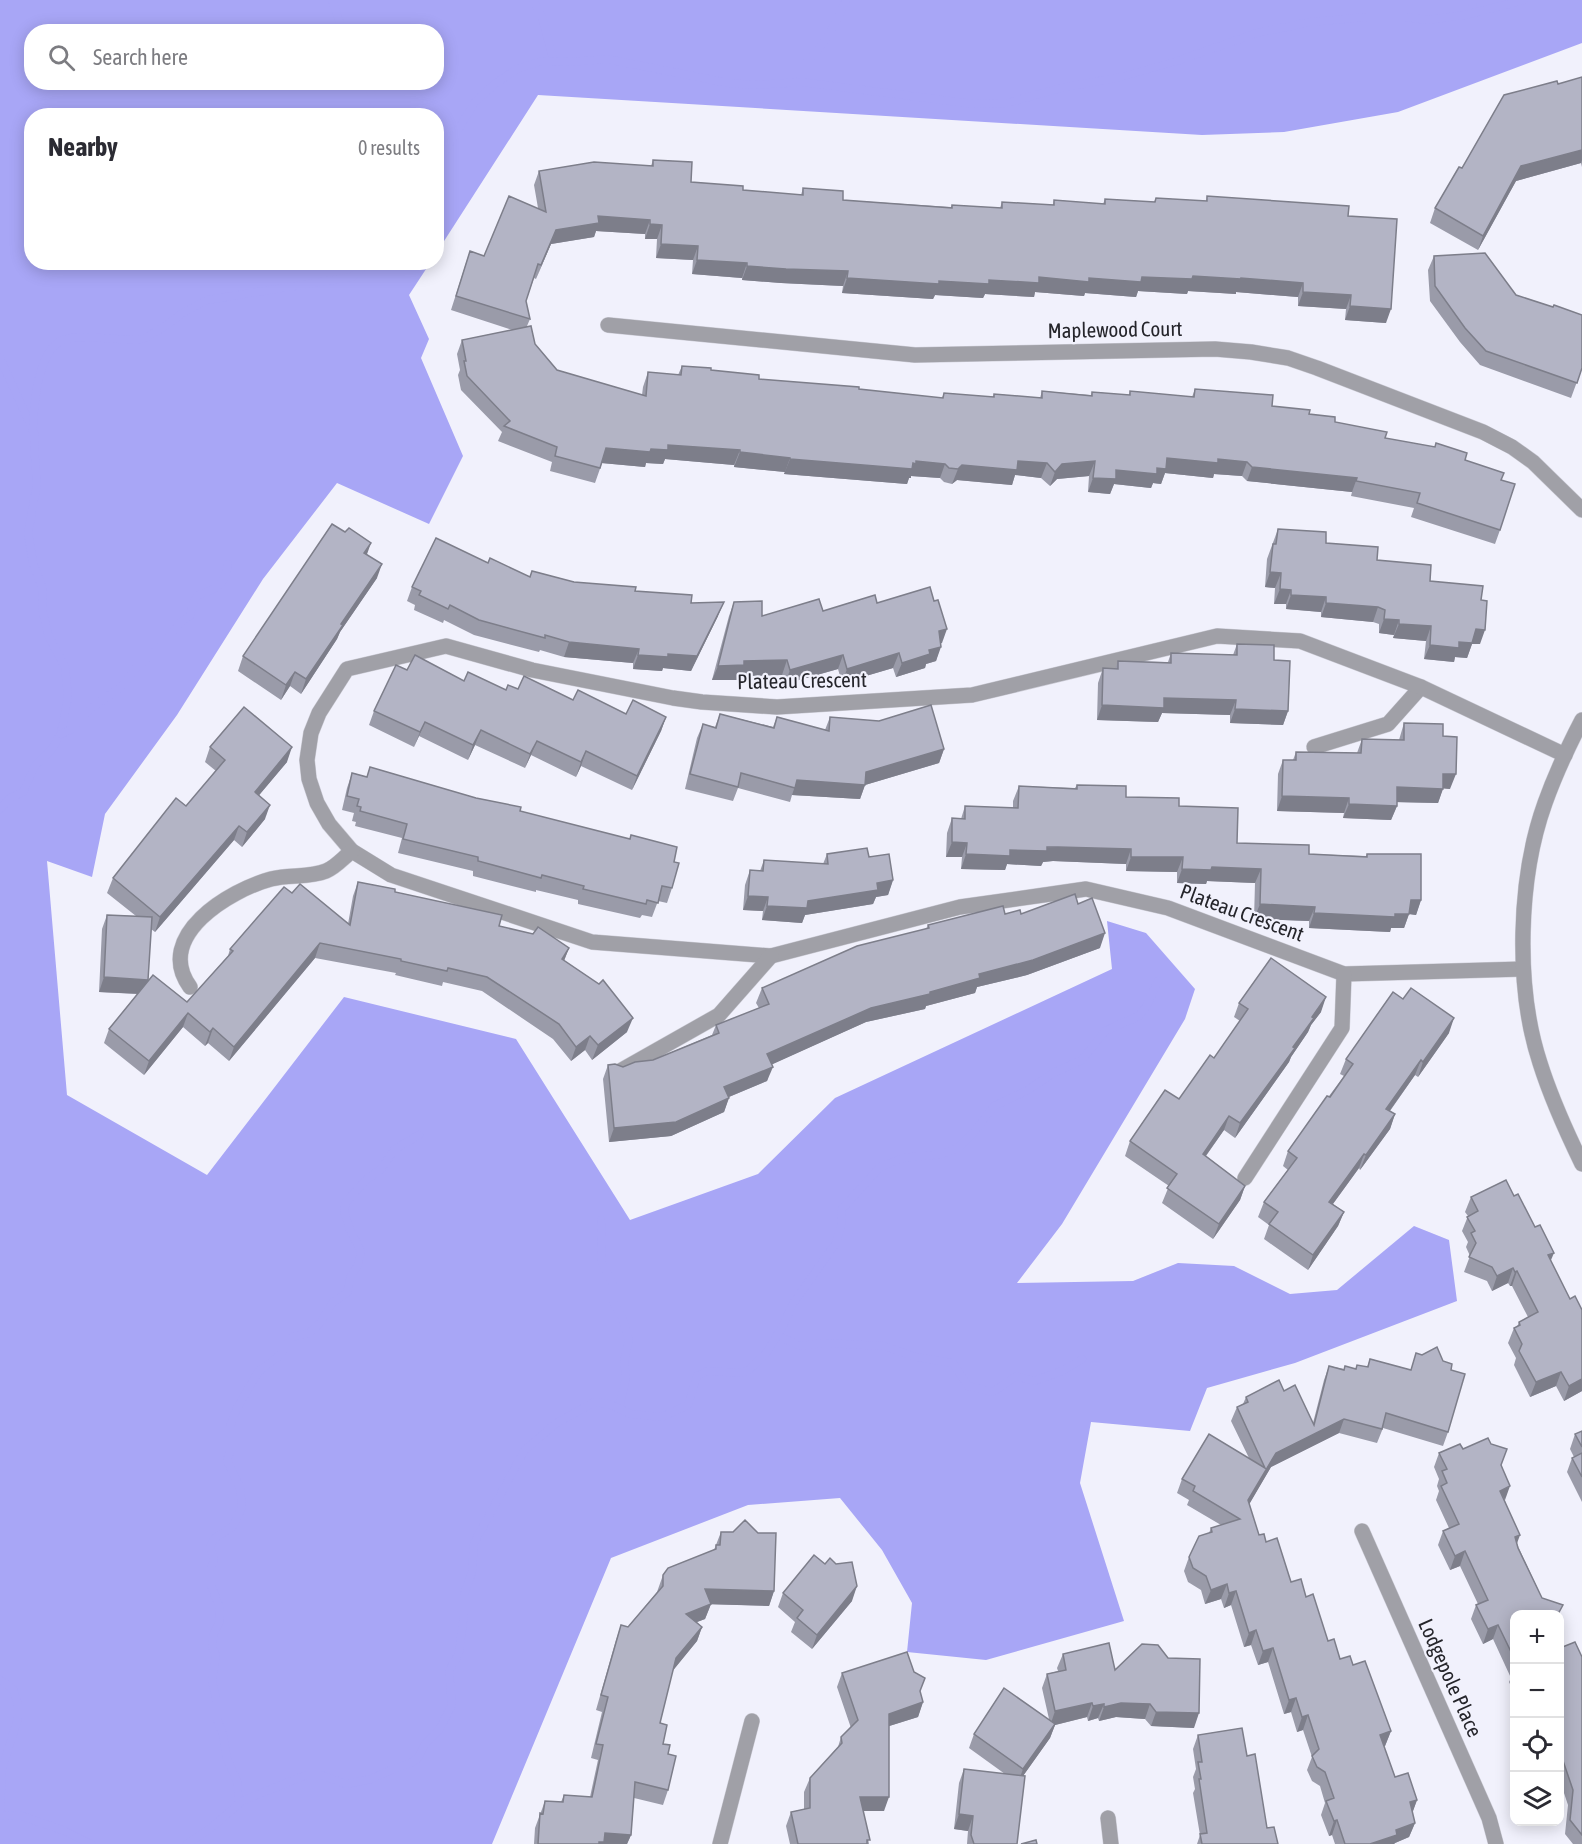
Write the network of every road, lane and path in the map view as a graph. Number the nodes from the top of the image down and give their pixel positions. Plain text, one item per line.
1 (608, 325) dead end
2 (1582, 510) edge
3 (1421, 687) junction
4 (1582, 720) edge
5 (1314, 747) dead end
6 (1565, 755) junction
7 (352, 851) junction
8 (771, 956) junction
9 (1523, 969) junction
10 (1344, 974) junction
11 (190, 987) dead end
12 (617, 1072) edge
13 (1582, 1164) edge
14 (1245, 1178) dead end
15 (1362, 1531) dead end
16 (752, 1720) dead end
17 (1107, 1818) dead end
18 (720, 1844) edge
19 (1111, 1844) edge
20 (1496, 1844) edge

1 - 2 street, Maplewood Court
3 - 5 street
3 - 6 street, Plateau Crescent
3 - 7 street, Plateau Crescent
4 - 6 street
6 - 9 street
7 - 8 street, Plateau Crescent
7 - 11 street
8 - 10 street, Plateau Crescent
8 - 12 street
9 - 10 street, Plateau Crescent
9 - 13 street
10 - 14 street
15 - 20 street, Lodgepole Place
16 - 18 street
17 - 19 street

